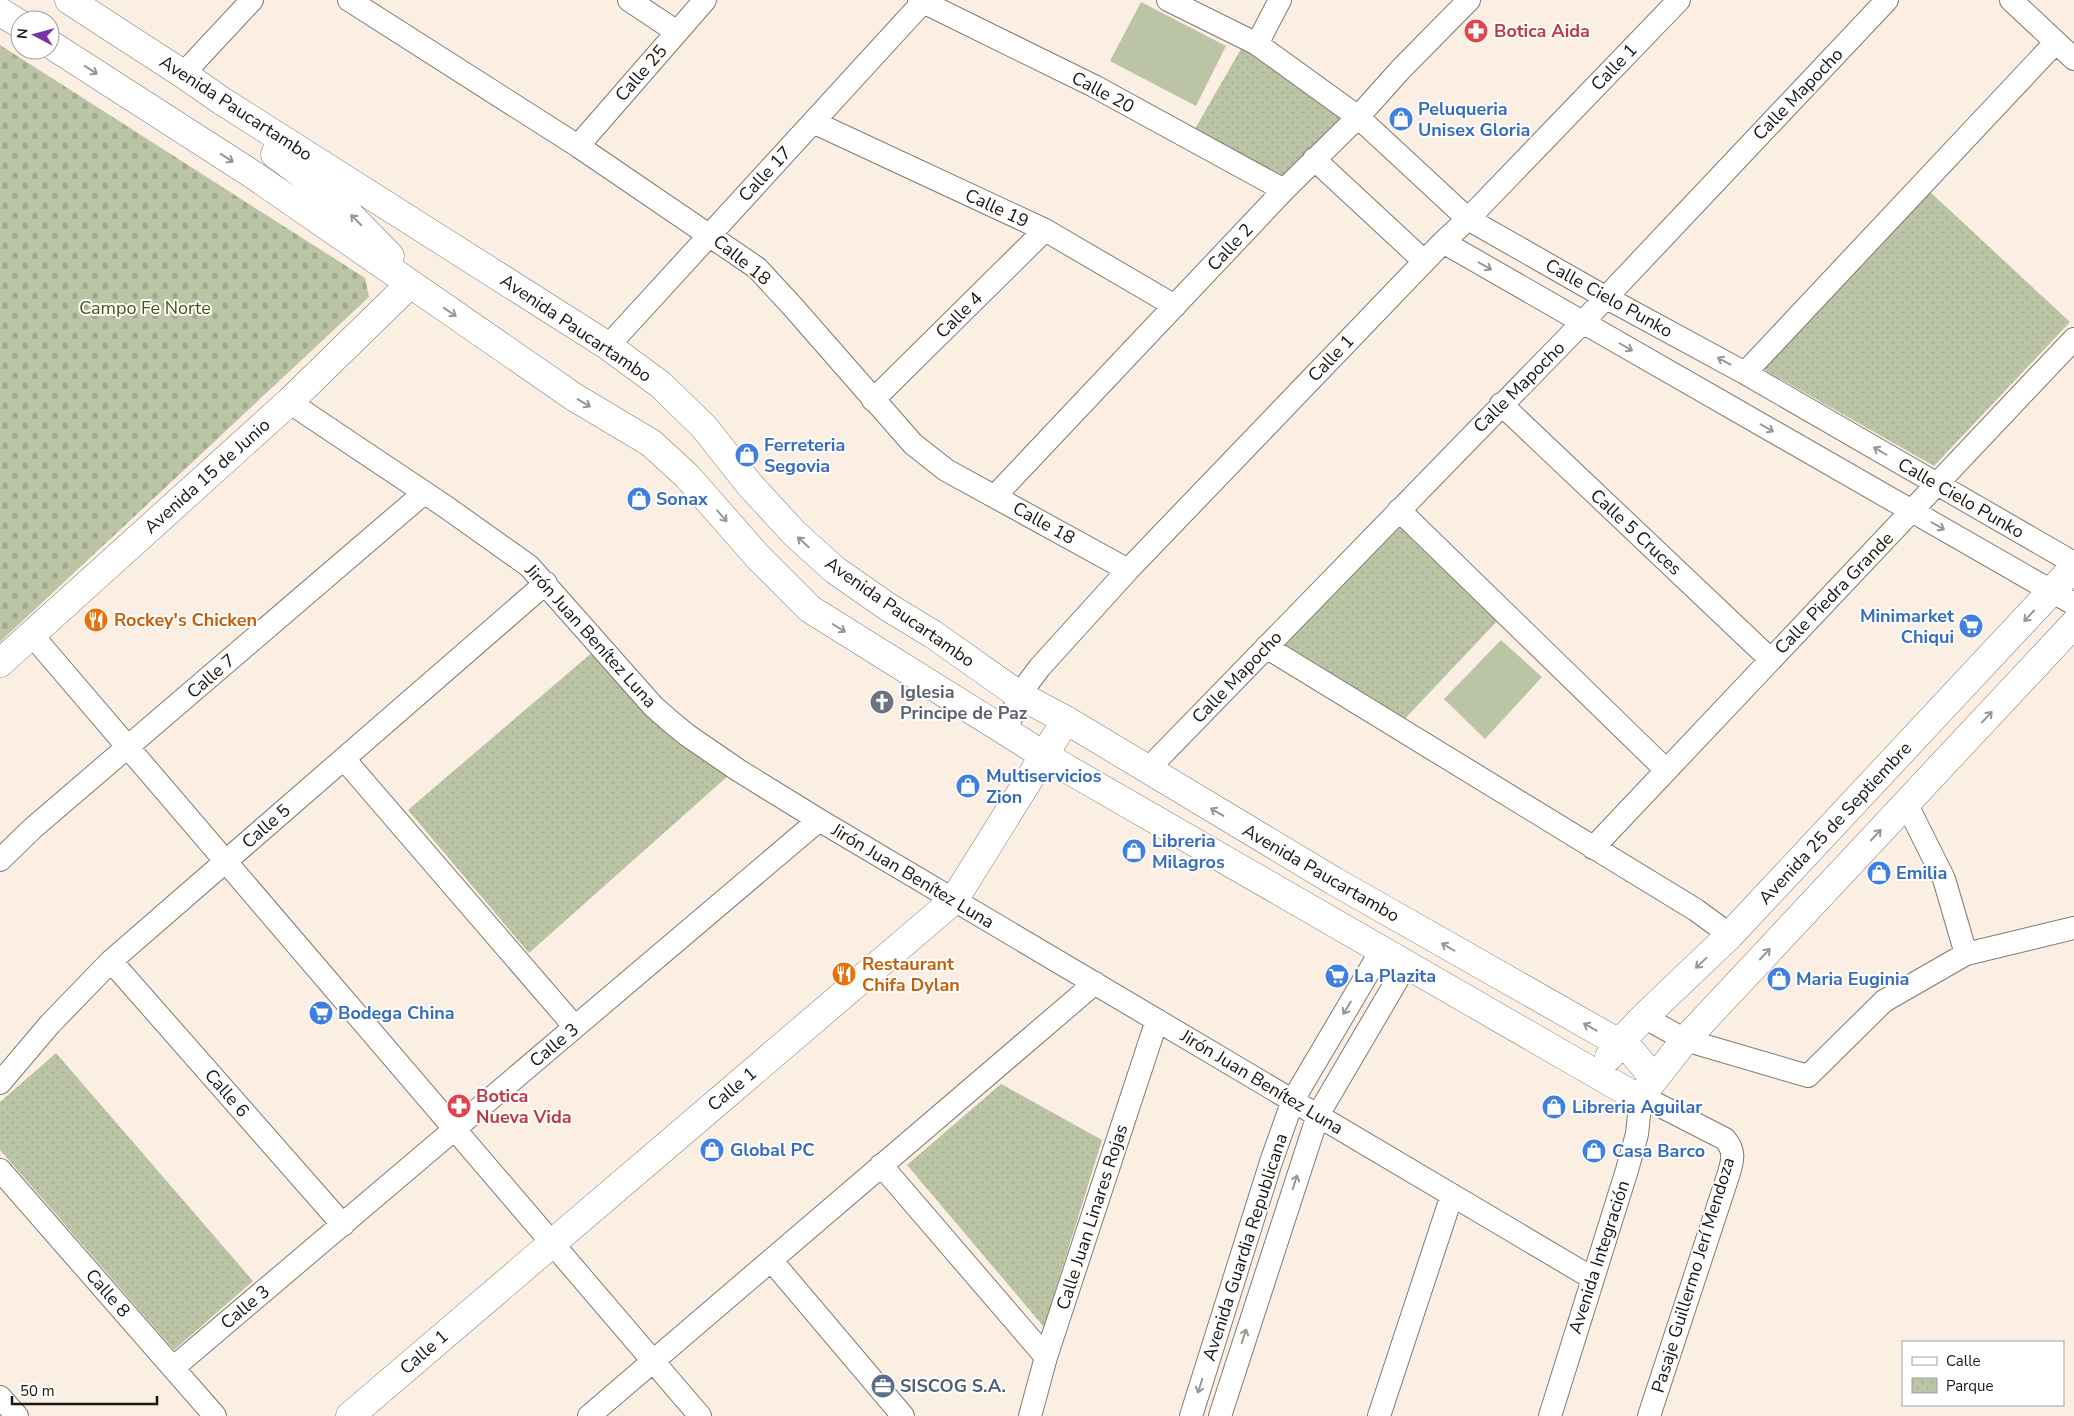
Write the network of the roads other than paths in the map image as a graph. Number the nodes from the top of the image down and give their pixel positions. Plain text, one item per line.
1 (69, 0) edge
2 (252, 0) edge
3 (349, 0) edge
4 (629, 0) edge
5 (705, 0) edge
6 (1168, 0) edge
7 (1280, 0) edge
8 (1469, 0) edge
9 (1887, 0) edge
10 (2011, 0) edge
11 (921, 1) edge
12 (1670, 3) edge
13 (677, 32) junction
14 (2056, 42) junction
15 (1257, 44) junction
16 (60, 50) edge
17 (2074, 60) edge
18 (183, 74) junction
19 (222, 101) junction
20 (1358, 116) junction
21 (813, 122) junction
22 (578, 146) junction
23 (1314, 159) junction
24 (1284, 190) junction
25 (1468, 219) junction
26 (1045, 230) junction
27 (710, 234) junction
28 (1443, 242) junction
29 (1424, 261) junction
30 (410, 284) junction
31 (1605, 297) junction
32 (1175, 306) junction
33 (1583, 322) junction
34 (2074, 339) edge
35 (608, 346) junction
36 (1745, 373) junction
37 (873, 400) junction
38 (290, 402) junction
39 (1501, 404) junction
40 (1937, 484) junction
41 (424, 493) junction
42 (994, 496) junction
43 (1399, 510) junction
44 (1912, 511) junction
45 (2074, 563) edge
46 (2074, 568) edge
47 (1128, 570) junction
48 (546, 584) junction
49 (2063, 597) edge
50 (2074, 624) edge
51 (32, 635) junction
52 (1266, 647) junction
53 (1770, 659) junction
54 (0, 663) edge
55 (1019, 695) junction
56 (1066, 720) junction
57 (1006, 732) junction
58 (128, 747) junction
59 (1045, 756) junction
60 (344, 759) junction
61 (1147, 770) junction
62 (1666, 770) junction
63 (1906, 803) junction
64 (819, 820) junction
65 (1593, 848) junction
66 (0, 860) edge
67 (226, 861) junction
68 (954, 900) junction
69 (2074, 928) edge
70 (1730, 935) junction
71 (1381, 951) junction
72 (1966, 954) junction
73 (111, 961) junction
74 (1406, 966) junction
75 (1095, 983) junction
76 (1644, 1017) junction
77 (1157, 1020) junction
78 (575, 1027) junction
79 (1685, 1040) junction
80 (1619, 1043) junction
81 (1602, 1079) junction
82 (0, 1083) edge
83 (1648, 1087) junction
84 (1293, 1100) junction
85 (1318, 1115) junction
86 (455, 1129) junction
87 (881, 1165) junction
88 (0, 1170) edge
89 (1452, 1195) junction
90 (342, 1225) junction
91 (552, 1242) junction
92 (770, 1260) junction
93 (1592, 1278) junction
94 (1046, 1357) junction
95 (653, 1361) junction
96 (173, 1368) junction
97 (0, 1397) edge
98 (17, 1416) edge
99 (215, 1416) edge
100 (350, 1416) edge
101 (588, 1416) edge
102 (700, 1416) edge
103 (903, 1416) edge
104 (1030, 1416) edge
105 (1191, 1416) edge
106 (1220, 1416) edge
107 (1379, 1416) edge
108 (1550, 1416) edge
109 (1648, 1416) edge

1 - 18 main road, Avenida Paucartambo
2 - 18 street
3 - 22 street, Calle 18
4 - 13 street
5 - 13 street, Calle 25
6 - 15 street, Calle Cielo Punko
7 - 15 street
8 - 20 street, Calle 2
9 - 31 street, Calle Mapocho
10 - 14 street
11 - 21 street, Calle 17
11 - 24 street, Calle 20
12 - 25 street, Calle 1
13 - 22 street, Calle 25
14 - 17 street
14 - 36 street
15 - 20 street, Calle Cielo Punko
16 -> 30 main road
18 - 19 main road, Avenida Paucartambo
30 -> 19 main road
19 - 35 main road, Avenida Paucartambo
20 - 23 street, Calle 2
20 - 25 street, Calle Cielo Punko
21 - 26 street, Calle 19
21 - 27 street, Calle 17
22 - 27 street, Calle 18
23 - 24 street, Calle 2
23 - 29 street
24 - 32 street, Calle 2
25 - 28 street, Calle 1
25 - 31 street, Calle Cielo Punko
26 - 32 street, Calle 19
26 - 37 street, Calle 4
27 - 35 street, Calle 17
27 - 37 street, Calle 18
28 - 29 street, Calle 1
28 -> 33 street, Calle Cielo Punko
29 - 47 street, Calle 1
30 - 38 main road, Avenida 15 de Junio
30 -> 57 main road
31 - 33 street, Calle Mapocho
36 -> 31 street, Calle Cielo Punko
32 - 42 street, Calle 2
33 - 39 street, Calle Mapocho
33 -> 44 street, Calle Cielo Punko
34 - 40 street, Calle Piedra Grande
55 -> 35 main road, Avenida Paucartambo
40 -> 36 street, Calle Cielo Punko
37 - 42 street, Calle 18
38 - 41 street, Jirón Juan Benítez Luna
38 - 51 main road, Avenida 15 de Junio
39 - 43 street, Calle Mapocho
39 - 53 street, Calle 5 Cruces
40 - 44 street, Calle Piedra Grande
40 - 45 street, Calle Cielo Punko
41 - 48 street, Jirón Juan Benítez Luna
41 - 58 street, Calle 7
42 - 47 street, Calle 18
43 - 52 street, Calle Mapocho
43 - 62 street
44 -> 49 street, Calle Cielo Punko
44 - 53 street, Calle Piedra Grande
46 - 49 main road, Avenida 25 de Septiembre
47 - 55 street, Calle 1
48 - 60 street, Calle 5
48 - 64 street, Jirón Juan Benítez Luna
49 -> 70 main road, Avenida 25 de Septiembre
63 -> 50 main road
51 - 54 main road, Avenida 15 de Junio
51 - 58 street
52 - 61 street, Calle Mapocho
52 - 65 street
53 - 62 street, Calle Piedra Grande
55 - 56 main road, Avenida Paucartambo
55 - 57 street, Calle 1
56 - 59 main road, Calle 1
56 - 61 main road, Avenida Paucartambo
57 - 59 main road
58 - 66 street, Calle 7
58 - 67 street
59 - 68 main road, Calle 1
59 - 71 main road
60 - 67 street, Calle 5
60 - 78 street
80 -> 61 main road, Avenida Paucartambo
62 - 65 street, Calle Piedra Grande
63 - 72 street
79 -> 63 main road
64 - 68 street, Jirón Juan Benítez Luna
64 - 78 street, Calle 3
65 - 70 street
67 - 73 street, Calle 5
67 - 86 street
68 - 75 street, Jirón Juan Benítez Luna
68 - 91 main road, Calle 1
69 - 72 street
70 -> 76 main road, Avenida 25 de Septiembre
71 - 74 main road
71 -> 84 street, Avenida Guardia Republicana
72 - 79 street
73 - 82 street, Calle 5
73 - 90 street, Calle 6
74 - 81 main road
74 - 85 street, Avenida Guardia Republicana
75 - 77 street, Jirón Juan Benítez Luna
75 - 87 street
76 - 79 street
76 - 80 main road, Avenida 25 de Septiembre
77 - 84 street, Jirón Juan Benítez Luna
77 - 94 street, Calle Juan Linares Rojas
78 - 86 street, Calle 3
79 - 83 main road
80 - 81 main road, Avenida 25 de Septiembre
80 - 83 main road, Avenida Paucartambo
81 - 83 main road
83 - 93 street, Avenida Integración
83 - 109 street, Pasaje Guillermo Jerí Mendoza
84 - 85 street, Jirón Juan Benítez Luna
84 -> 105 street, Avenida Guardia Republicana
85 - 89 street, Jirón Juan Benítez Luna
106 -> 85 street, Avenida Guardia Republicana
86 - 90 street, Calle 3
86 - 91 street
87 - 92 street
87 - 94 street
88 - 96 street, Calle 8
89 - 93 street, Jirón Juan Benítez Luna
89 - 107 street
90 - 96 street, Calle 3
91 - 95 street
91 - 100 main road, Calle 1
92 - 95 street
92 - 103 street
93 - 108 street, Avenida Integración
94 - 104 street, Calle Juan Linares Rojas
95 - 101 street
95 - 102 street
96 - 99 street, Calle 8
97 - 98 street

